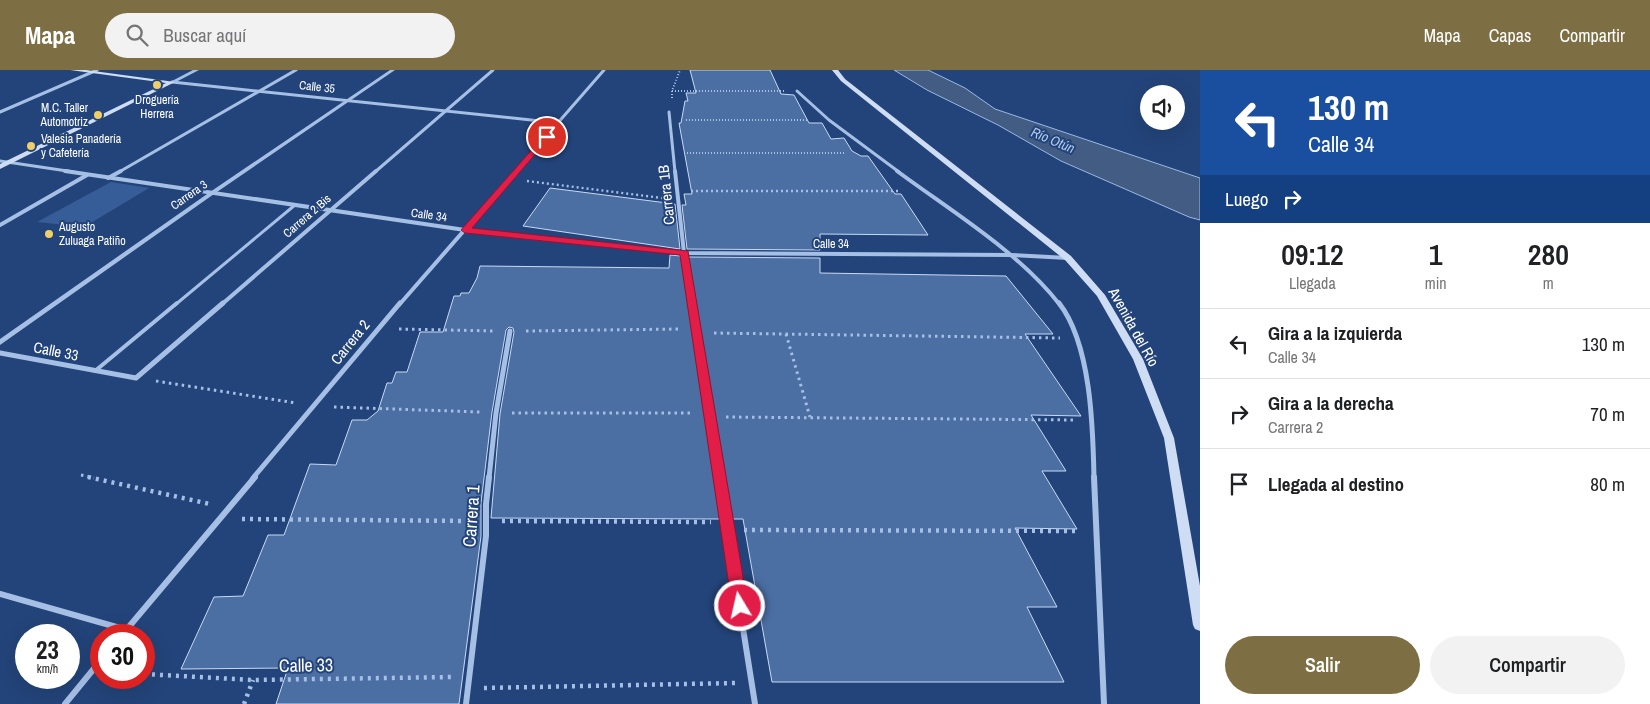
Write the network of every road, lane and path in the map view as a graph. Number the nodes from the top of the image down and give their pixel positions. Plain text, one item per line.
1 (73, 70) edge
2 (198, 70) edge
3 (296, 70) edge
4 (393, 70) edge
5 (493, 70) edge
6 (604, 70) edge
7 (680, 70) edge
8 (835, 70) edge
9 (94, 71) edge
10 (172, 82) junction
11 (259, 91) junction
12 (672, 91) junction
13 (797, 91) joint
14 (348, 100) junction
15 (443, 111) junction
16 (0, 112) edge
17 (669, 112) joint
18 (670, 120) junction
19 (829, 120) junction
20 (559, 123) junction
21 (674, 153) junction
22 (875, 153) junction
23 (0, 161) edge
24 (8, 163) junction
25 (0, 167) edge
26 (88, 174) junction
27 (108, 178) junction
28 (509, 179) junction
29 (678, 191) junction
30 (928, 191) junction
31 (212, 193) junction
32 (679, 200) junction
33 (295, 205) junction
34 (329, 210) junction
35 (0, 225) edge
36 (465, 230) junction
37 (684, 253) junction
38 (1011, 255) junction
39 (1068, 258) junction
40 (378, 329) junction
41 (510, 331) junction
42 (698, 331) junction
43 (786, 334) junction
44 (1078, 338) junction
45 (0, 342) edge
46 (0, 353) edge
47 (96, 371) junction
48 (136, 378) junction
49 (315, 406) junction
50 (496, 413) junction
51 (710, 415) junction
52 (810, 418) junction
53 (1093, 420) junction
54 (81, 475) dead end
55 (230, 508) junction
56 (728, 530) junction
57 (1095, 532) junction
58 (0, 594) edge
59 (98, 624) edge
60 (131, 624) edge
61 (1200, 625) edge
62 (90, 673) edge
63 (155, 675) edge
64 (468, 677) junction
65 (253, 680) junction
66 (752, 683) junction
67 (468, 689) junction
68 (65, 704) edge
69 (244, 704) edge
70 (466, 704) edge
71 (755, 704) edge
72 (1104, 704) edge

1 - 9 main road, Calle 35
2 - 10 street
3 - 11 street
4 - 14 street, Carrera 3
5 - 15 street, Carrera 2 Bis
6 - 20 street, Carrera 2
7 - 12 path
8 - 39 main road, Avenida del Río
9 - 10 main road, Calle 35
9 - 16 street
10 - 11 street, Calle 35
10 - 24 main road
11 - 14 street, Calle 35
11 - 27 street
12 - 13 path
12 - 17 path
13 - 19 street
14 - 15 street, Calle 35
14 - 31 street, Carrera 3
15 - 20 street, Calle 35
15 - 34 street, Carrera 2 Bis
17 - 18 street, Carrera 1B
18 - 19 path
18 - 21 street, Carrera 1B
19 - 22 street
20 - 28 street, Carrera 2
21 - 22 path
21 - 29 street, Carrera 1B
22 - 30 street
23 - 24 street, Calle 34
24 - 25 main road
24 - 26 street, Calle 34
26 - 27 street, Calle 34
26 - 35 street
27 - 31 street, Calle 34
28 - 32 path
28 - 36 street, Carrera 2
29 - 30 path
29 - 32 street, Carrera 1B
30 - 38 street
31 - 33 street, Calle 34
31 - 45 street, Carrera 3
32 - 37 street, Carrera 1B
33 - 34 street, Calle 34
33 - 47 lane
34 - 36 street, Calle 34
34 - 48 street, Carrera 2 Bis
36 - 37 street, Calle 34
36 - 40 street, Carrera 2
37 - 38 street, Calle 34
37 - 42 street, Carrera 1B
38 - 39 street, Calle 34
38 - 44 street
39 - 61 main road, Avenida del Río
40 - 41 path
40 - 49 street, Carrera 2
41 - 42 path
41 - 50 street, Carrera 1
42 - 43 path
42 - 51 street, Carrera 1B
43 - 44 path
43 - 52 path
44 - 53 street
46 - 47 street, Calle 33
47 - 48 street, Calle 33
48 - 49 path
49 - 50 path
49 - 55 street, Carrera 2
50 - 51 path
50 - 64 street, Carrera 1
51 - 52 path
51 - 56 street, Carrera 1B
52 - 53 path
53 - 57 street
54 - 55 path
55 - 60 street, Carrera 2
56 - 57 path
56 - 66 street, Carrera 1B
57 - 72 street
58 - 59 street
62 - 68 street
63 - 65 path, Calle 33
64 - 65 path, Calle 33
64 - 67 street, Carrera 1
65 - 69 path
66 - 67 path
66 - 71 street, Carrera 1B
67 - 70 street, Carrera 1

